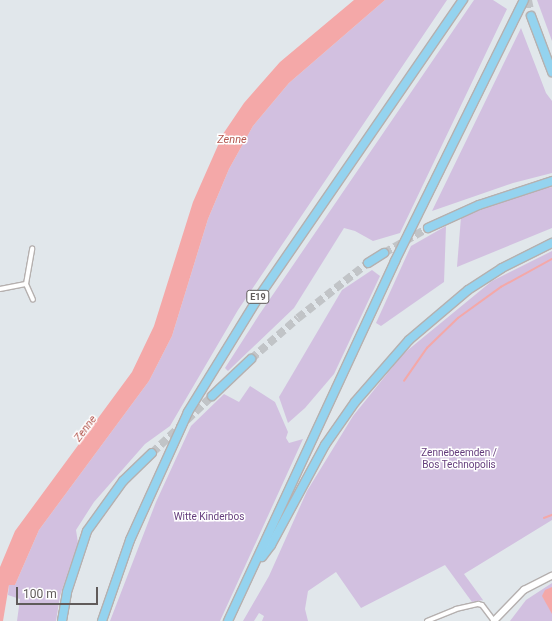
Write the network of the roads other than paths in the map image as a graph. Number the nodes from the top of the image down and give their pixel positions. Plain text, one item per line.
1 (463, 0) edge
2 (524, 0) edge
3 (531, 16) tunnel mouth
4 (552, 72) edge
5 (552, 181) edge
6 (428, 228) tunnel mouth
7 (552, 243) edge
8 (32, 249) dead end
9 (384, 253) tunnel mouth
10 (368, 263) tunnel mouth
11 (26, 284) junction
12 (0, 289) edge
13 (33, 300) dead end
14 (251, 359) tunnel mouth
15 (212, 396) tunnel mouth
16 (152, 453) tunnel mouth
17 (252, 569) junction
18 (552, 576) edge
19 (62, 621) edge
20 (102, 621) edge
21 (228, 621) edge
22 (427, 621) edge
23 (494, 621) edge

1 - 20 highway, E19
2 - 17 highway
3 - 4 highway
5 - 6 highway
7 - 17 highway
8 - 11 street
9 - 10 highway
11 - 12 street
11 - 13 street
14 - 15 highway
16 - 19 highway
17 - 21 highway
18 - 23 street
22 - 23 street

